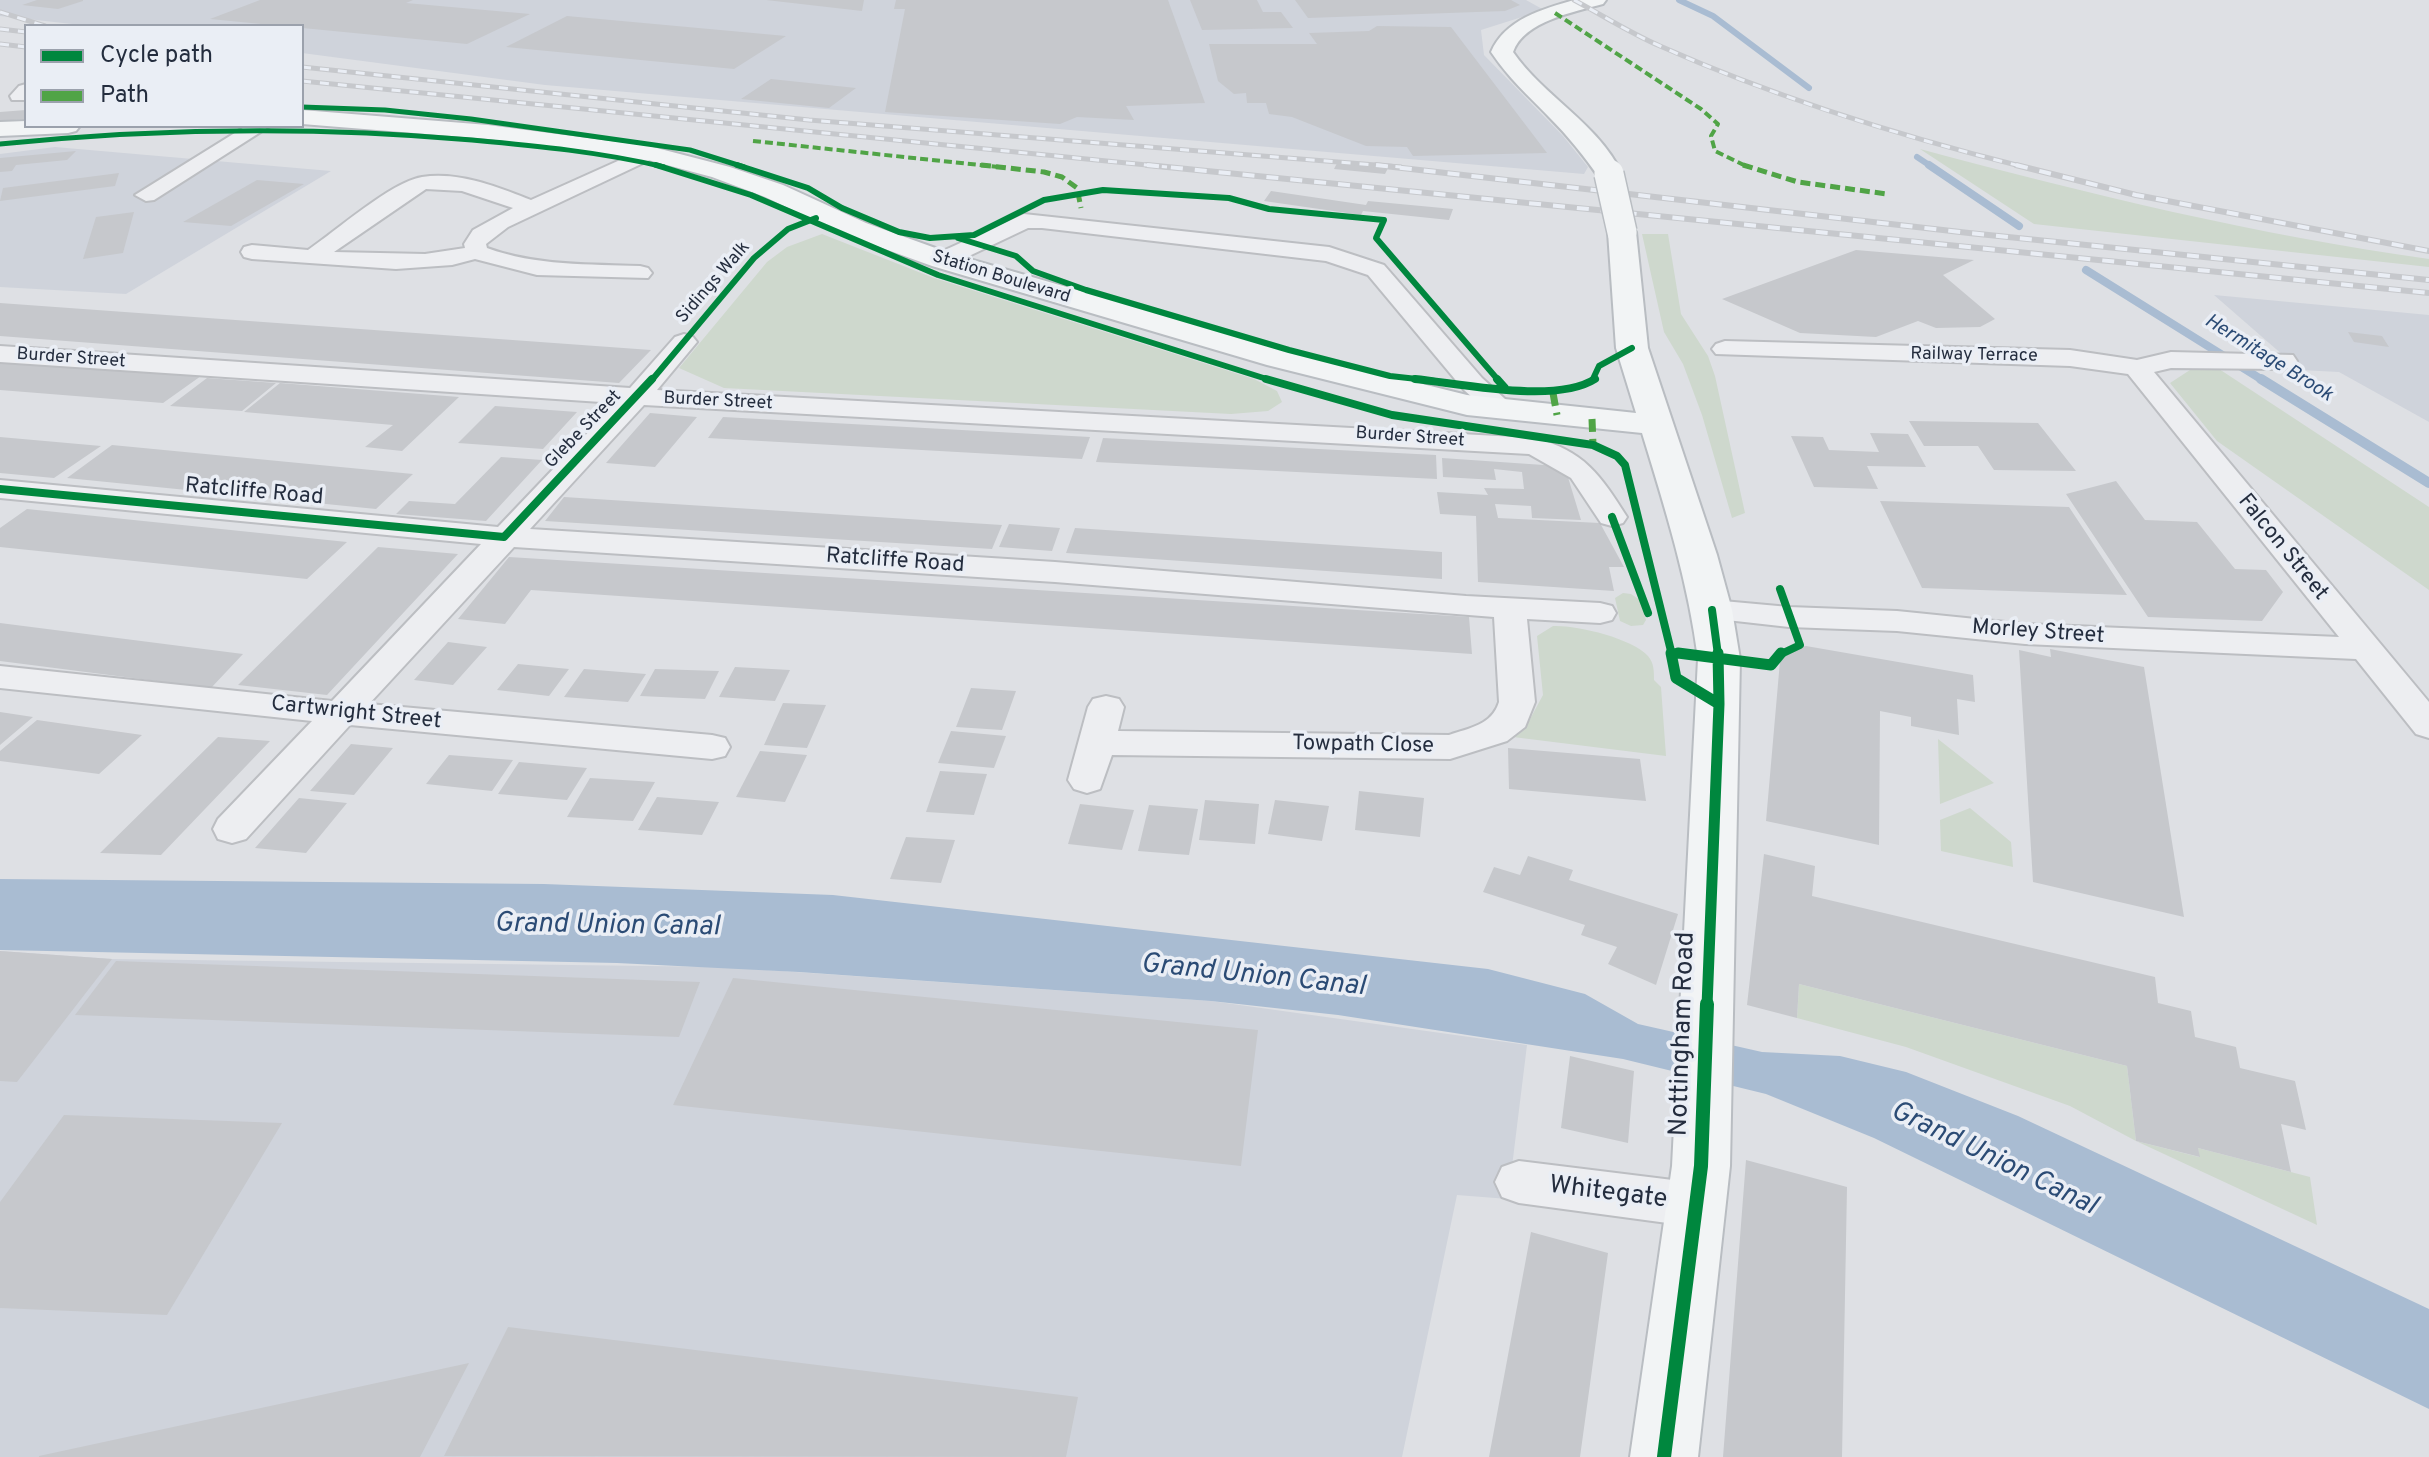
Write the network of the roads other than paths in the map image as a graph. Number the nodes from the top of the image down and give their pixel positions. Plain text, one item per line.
1 (1596, 0) edge
2 (304, 117) edge
3 (46, 128) edge
4 (257, 128) edge
5 (0, 129) edge
6 (25, 130) junction
7 (0, 137) edge
8 (649, 153) junction
9 (146, 195) dead end
10 (531, 207) junction
11 (252, 252) dead end
12 (477, 252) junction
13 (314, 256) junction
14 (956, 265) junction
15 (640, 273) dead end
16 (684, 342) dead end
17 (1725, 349) dead end
18 (0, 354) edge
19 (2284, 361) dead end
20 (2137, 368) junction
21 (636, 398) junction
22 (1298, 402) dead end
23 (1502, 409) junction
24 (1658, 425) junction
25 (1293, 431) junction
26 (0, 489) edge
27 (1612, 517) dead end
28 (504, 537) junction
29 (1510, 609) junction
30 (1712, 610) junction
31 (1600, 613) dead end
32 (2365, 649) junction
33 (0, 677) edge
34 (1106, 707) dead end
35 (340, 713) junction
36 (2429, 726) edge
37 (1096, 743) junction
38 (712, 747) dead end
39 (1087, 780) dead end
40 (232, 829) dead end
41 (1519, 1182) dead end
42 (1699, 1185) junction
43 (1664, 1457) edge

1 - 24 main road, Nottingham Road, bridge
2 - 8 main road, Station Boulevard
3 - 6 main road
4 - 9 street
5 - 6 main road
6 - 7 main road
8 - 10 street
8 - 14 main road, Station Boulevard
10 - 12 street
10 - 13 street
11 - 13 street
12 - 13 street
12 - 15 street
14 - 23 main road, Station Boulevard
14 - 23 street
16 - 21 street, Glebe Street
17 - 20 street, Railway Terrace
18 - 21 street, Burder Street
19 - 20 street, Railway Terrace
20 - 32 street, Falcon Street
21 - 25 street, Burder Street
21 - 28 street, Glebe Street
22 - 25 street
23 - 24 main road, Station Boulevard
24 - 30 main road, Nottingham Road
25 - 27 street, Burder Street
26 - 28 street, Ratcliffe Road
28 - 29 street, Ratcliffe Road
28 - 35 street, Glebe Street
29 - 31 street, Ratcliffe Road
29 - 37 street, Towpath Close
30 - 32 street, Morley Street
30 - 42 main road, Nottingham Road
32 - 36 street, Falcon Street
33 - 35 street, Cartwright Street
34 - 37 street
35 - 38 street, Cartwright Street
35 - 40 street, Glebe Street
37 - 39 street
41 - 42 street, Whitegate
42 - 43 main road, Nottingham Road

